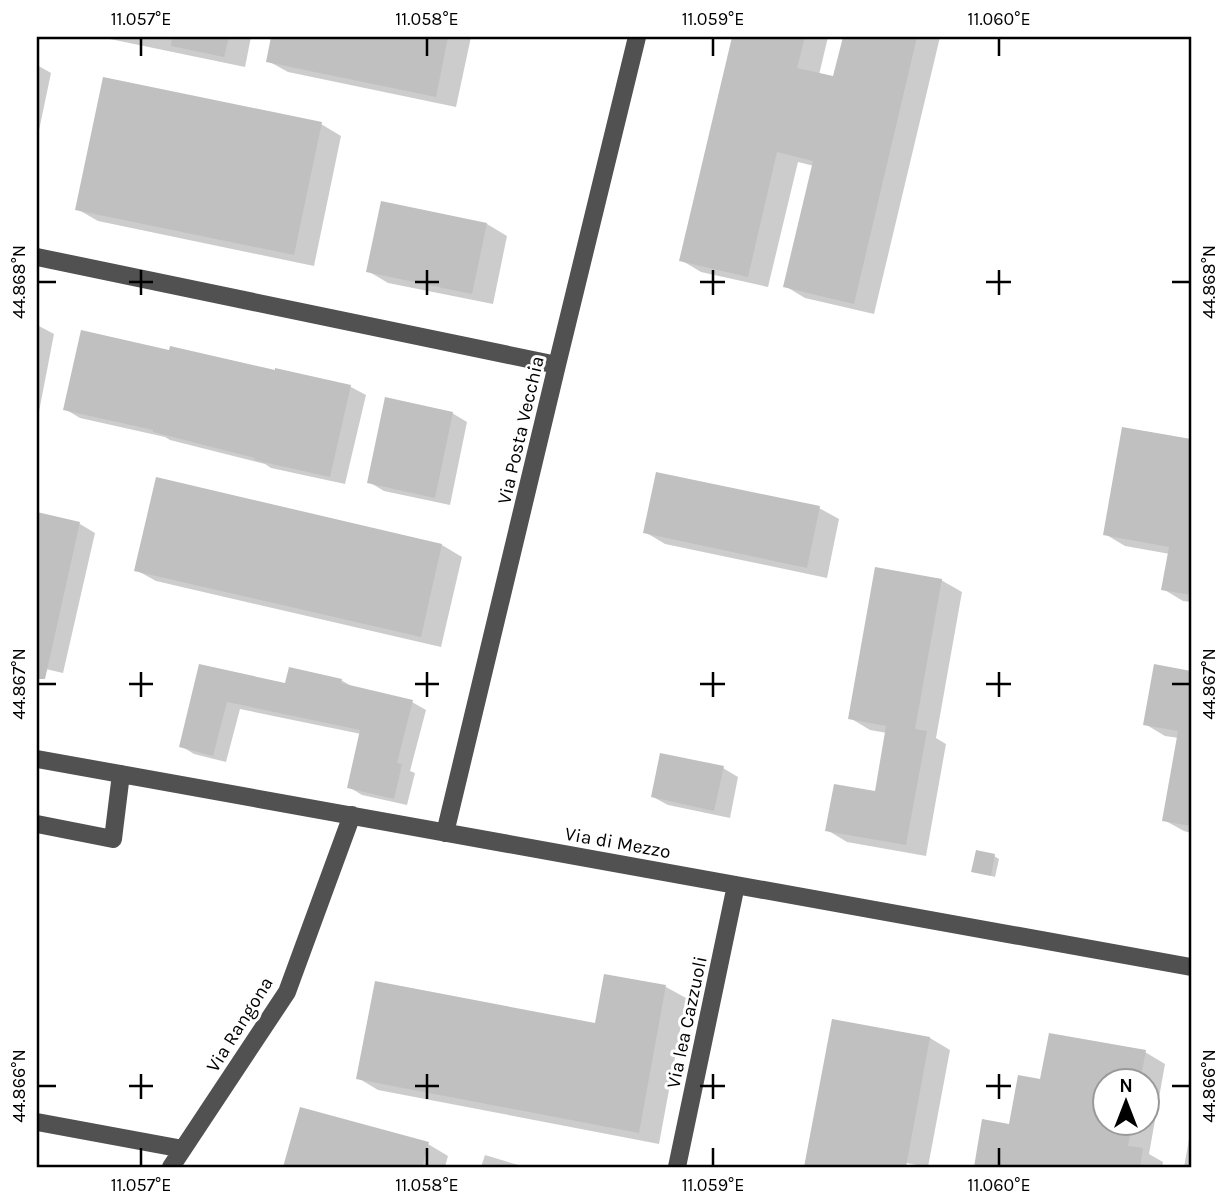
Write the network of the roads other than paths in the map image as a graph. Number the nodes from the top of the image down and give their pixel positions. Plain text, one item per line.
1 (637, 37) edge
2 (37, 257) edge
3 (557, 365) junction
4 (37, 759) edge
5 (121, 774) junction
6 (352, 815) junction
7 (37, 824) edge
8 (445, 833) junction
9 (736, 885) junction
10 (1191, 967) edge
11 (37, 1122) edge
12 (183, 1149) junction
13 (171, 1167) edge
14 (677, 1167) edge

1 - 3 street, Via Posta Vecchia
2 - 3 street
3 - 8 street, Via Posta Vecchia
4 - 5 street, Via di Mezzo
5 - 6 street, Via di Mezzo
5 - 7 street
6 - 8 street, Via di Mezzo
6 - 12 street, Via Rangona
8 - 9 street, Via di Mezzo
9 - 10 street, Via di Mezzo
9 - 14 street, Via lea Cazzuoli
11 - 12 street
12 - 13 street, Via Rangona

